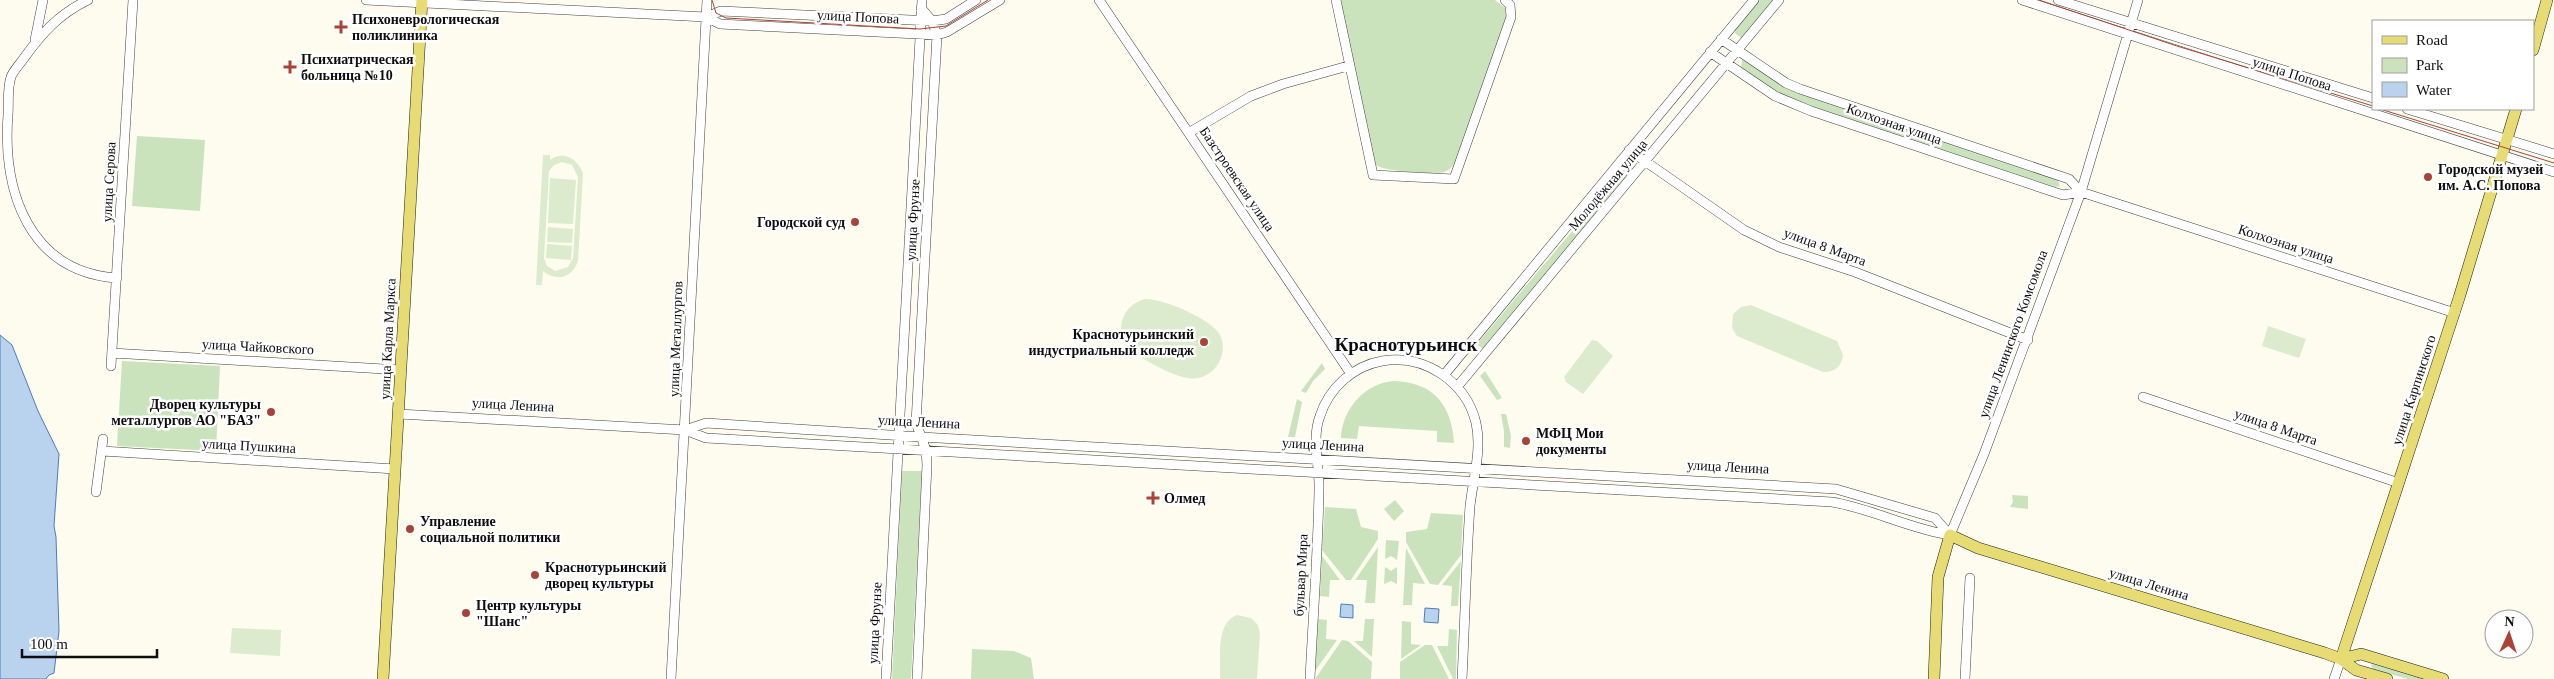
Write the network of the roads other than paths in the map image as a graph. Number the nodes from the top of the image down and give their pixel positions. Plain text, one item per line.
1 (43, 0) edge
2 (88, 0) edge
3 (133, 0) edge
4 (366, 0) edge
5 (707, 0) edge
6 (976, 0) edge
7 (1000, 0) edge
8 (1100, 0) edge
9 (1336, 0) edge
10 (1505, 0) edge
11 (1754, 0) edge
12 (1779, 0) edge
13 (2022, 0) edge
14 (2058, 0) edge
15 (2138, 0) edge
16 (2547, 0) edge
17 (421, 1) edge
18 (922, 4) edge
19 (706, 17) junction
20 (921, 21) junction
21 (932, 22) junction
22 (2131, 24) junction
23 (920, 34) junction
24 (936, 35) junction
25 (2128, 35) junction
26 (1721, 39) junction
27 (35, 42) junction
28 (2534, 46) edge
29 (1737, 51) junction
30 (1710, 52) junction
31 (1727, 63) junction
32 (1348, 66) junction
33 (2372, 98) edge
34 (2410, 110) edge
35 (2516, 110) edge
36 (1190, 132) junction
37 (2508, 139) junction
38 (1629, 150) junction
39 (2554, 154) edge
40 (2504, 156) junction
41 (1645, 160) junction
42 (2554, 172) edge
43 (2081, 192) junction
44 (117, 278) junction
45 (2455, 313) junction
46 (2028, 340) junction
47 (112, 353) junction
48 (111, 366) dead end
49 (401, 370) junction
50 (1351, 374) junction
51 (1444, 375) junction
52 (1457, 386) junction
53 (2143, 397) dead end
54 (399, 414) junction
55 (685, 430) junction
56 (899, 436) junction
57 (921, 437) junction
58 (103, 439) dead end
59 (898, 448) junction
60 (926, 450) junction
61 (102, 451) junction
62 (1295, 458) junction
63 (1318, 459) junction
64 (1475, 468) junction
65 (395, 469) junction
66 (1494, 469) junction
67 (1294, 471) junction
68 (1319, 472) junction
69 (1473, 481) junction
70 (1494, 482) junction
71 (2399, 483) junction
72 (96, 492) dead end
73 (1950, 535) junction
74 (1970, 578) dead end
75 (2341, 659) junction
76 (383, 679) edge
77 (672, 679) edge
78 (886, 679) edge
79 (917, 679) edge
80 (1310, 679) edge
81 (1462, 679) edge
82 (1934, 679) edge
83 (1965, 679) edge
84 (2334, 679) edge
85 (2387, 679) edge
86 (2443, 679) edge

1 - 27 street
2 - 27 street
3 - 44 street, улица Серова
4 - 17 street, улица Попова
5 - 19 street, улица Металлургов
6 - 21 street, улица Попова
7 - 24 street, улица Попова
8 - 36 street, Базстроевская улица
9 - 32 street
10 - 32 street
11 - 26 street, Молодёжная улица
12 - 29 street, Молодёжная улица
13 - 25 street, улица Попова
14 - 22 street, улица Попова
15 - 22 street, улица Ленинского Комсомола
16 - 28 main road
17 - 19 street, улица Попова
17 - 49 main road, улица Карла Маркса
18 - 20 street, улица Фрунзе
18 - 21 street, улица Фрунзе
19 - 20 street, улица Попова
19 - 23 street, улица Попова
19 - 55 street, улица Металлургов
20 - 21 street, улица Попова
20 - 23 street, улица Фрунзе
21 - 24 street, улица Фрунзе
22 - 25 street, улица Ленинского Комсомола
22 - 33 street, улица Попова
23 - 24 street, улица Попова
23 - 56 street, улица Фрунзе
24 - 57 street, улица Фрунзе
25 - 40 street, улица Попова
25 - 43 street, улица Ленинского Комсомола
26 - 29 street, Колхозная улица
26 - 30 street, Молодёжная улица
27 - 44 street
29 - 31 street, Молодёжная улица
29 - 43 street, Колхозная улица
30 - 31 street, Колхозная улица
30 - 38 street, Молодёжная улица
31 - 41 street, Молодёжная улица
31 - 43 street, Колхозная улица
32 - 36 street
34 - 37 street
35 - 37 main road, улица Карпинского
36 - 50 street, Базстроевская улица
37 - 39 street
37 - 40 main road, улица Карпинского
38 - 41 street, улица 8 Марта
38 - 51 street, Молодёжная улица
40 - 42 street, улица Попова
40 - 45 main road, улица Карпинского
41 - 46 street, улица 8 Марта
41 - 52 street, Молодёжная улица
43 - 45 street, Колхозная улица
43 - 46 street, улица Ленинского Комсомола
44 - 47 street, улица Серова
45 - 71 main road, улица Карпинского
46 - 73 street, улица Ленинского Комсомола
47 - 48 street, улица Серова
47 - 49 street, улица Чайковского
49 - 54 main road, улица Карла Маркса
50 - 51 street, бульвар Мира
50 - 63 street, бульвар Мира
51 - 52 street, бульвар Мира
52 - 64 street, бульвар Мира
53 - 71 street, улица 8 Марта
54 - 55 street, улица Ленина
54 - 65 main road, улица Карла Маркса
55 - 56 street, улица Ленина
55 - 59 street, улица Ленина
55 - 77 street, улица Металлургов
56 - 57 street, улица Ленина
56 - 59 street, улица Фрунзе
57 - 60 street, улица Фрунзе
57 - 62 street, улица Ленина
58 - 61 street
59 - 60 street, улица Ленина
59 - 78 street, улица Фрунзе
60 - 67 street, улица Ленина
60 - 79 street
61 - 65 street, улица Пушкина
61 - 72 street
62 - 63 street, улица Ленина
62 - 67 street
63 - 64 street, улица Ленина
63 - 68 street, бульвар Мира
64 - 66 street, улица Ленина
64 - 69 street, бульвар Мира
65 - 76 main road, улица Карла Маркса
66 - 70 street
66 - 73 street, улица Ленина
67 - 68 street, улица Ленина
68 - 69 street, улица Ленина
68 - 80 street, бульвар Мира
69 - 70 street, улица Ленина
69 - 81 street
70 - 73 street, улица Ленина
71 - 75 main road, улица Карпинского
73 - 75 main road, улица Ленина
73 - 82 main road, улица Ленинского Комсомола
74 - 83 street
75 - 84 street, улица Карпинского
75 - 85 main road, улица Ленина
75 - 86 main road, улица Ленина

